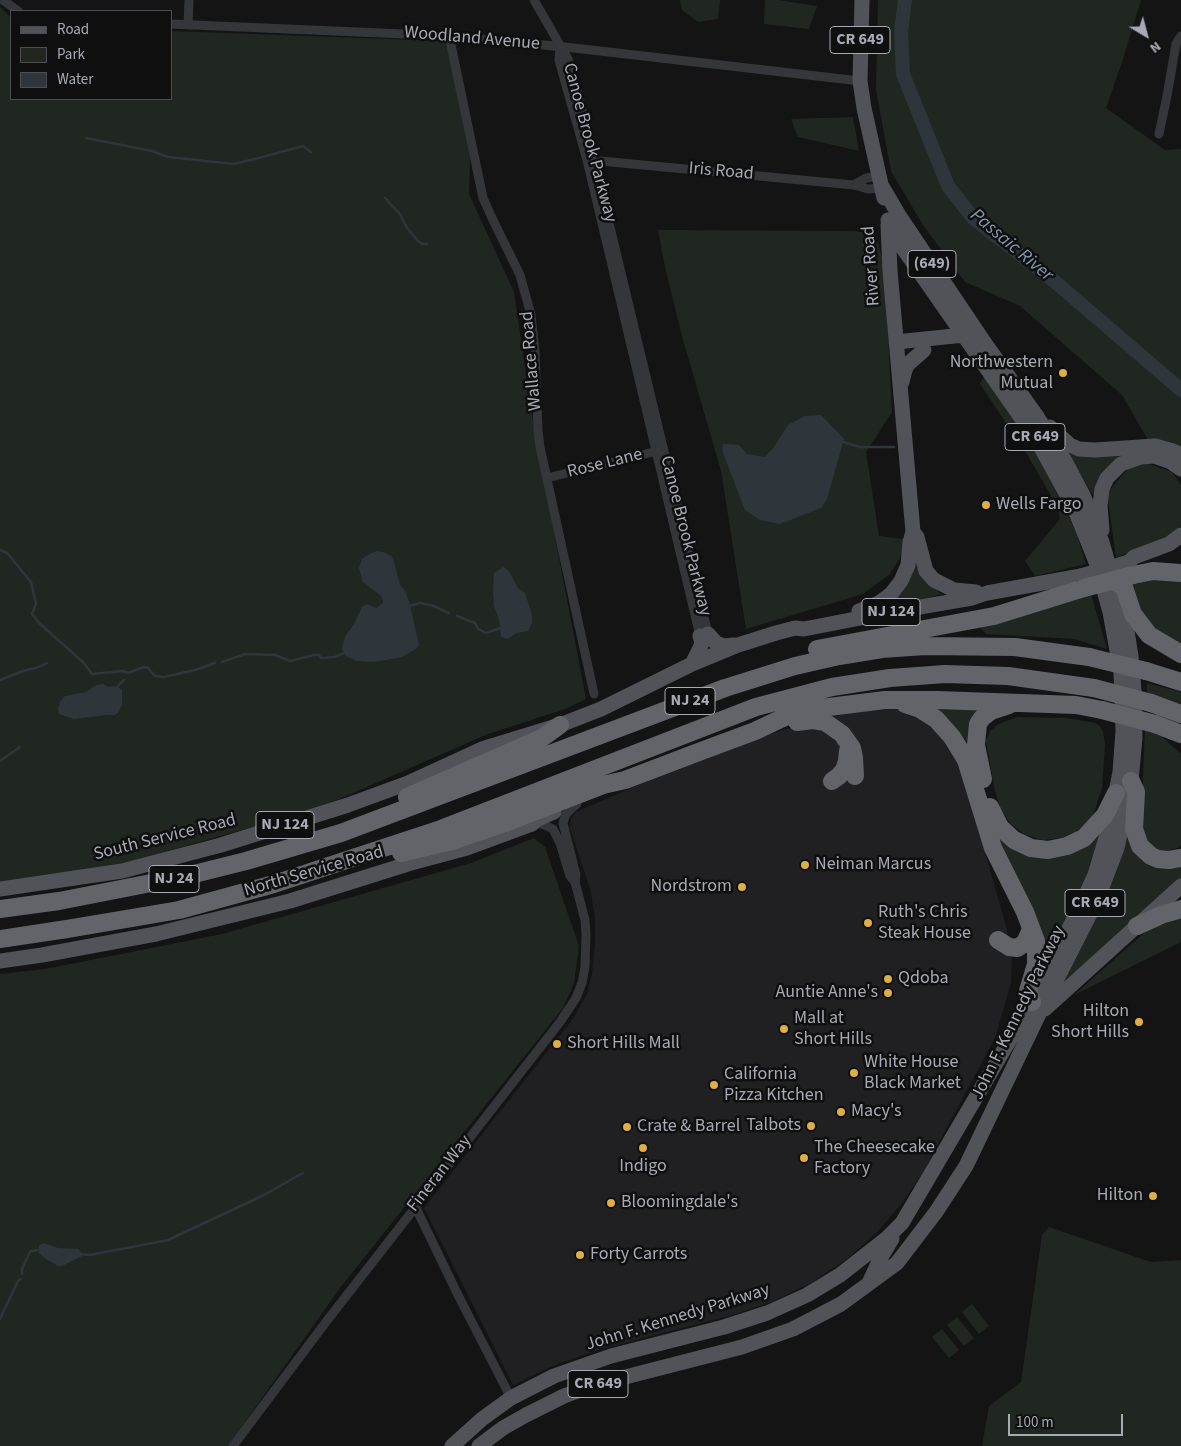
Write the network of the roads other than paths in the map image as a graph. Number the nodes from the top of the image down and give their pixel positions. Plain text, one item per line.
1 (4, 0) edge
2 (189, 0) edge
3 (534, 0) edge
4 (862, 0) edge
5 (17, 10) edge
6 (172, 24) edge
7 (188, 25) junction
8 (451, 36) junction
9 (1181, 36) edge
10 (560, 47) junction
11 (860, 81) junction
12 (1159, 134) dead end
13 (591, 160) junction
14 (881, 182) junction
15 (888, 220) junction
16 (972, 340) junction
17 (897, 347) junction
18 (924, 350) junction
19 (901, 396) junction
20 (1036, 415) junction
21 (660, 450) junction
22 (1181, 455) edge
23 (1181, 469) edge
24 (547, 478) junction
25 (913, 532) junction
26 (1181, 536) edge
27 (1102, 542) junction
28 (1181, 550) edge
29 (1131, 568) junction
30 (1181, 573) edge
31 (1083, 582) junction
32 (1115, 582) junction
33 (987, 593) junction
34 (795, 628) junction
35 (704, 635) junction
36 (738, 645) junction
37 (1181, 654) edge
38 (692, 664) junction
39 (1181, 682) edge
40 (832, 687) junction
41 (594, 694) dead end
42 (885, 700) junction
43 (1018, 702) junction
44 (1076, 705) junction
45 (1181, 714) edge
46 (647, 718) junction
47 (560, 725) junction
48 (1159, 726) junction
49 (755, 731) junction
50 (1181, 734) edge
51 (844, 736) junction
52 (1181, 743) edge
53 (854, 776) dead end
54 (625, 780) junction
55 (832, 781) dead end
56 (1132, 781) junction
57 (1116, 793) junction
58 (577, 804) junction
59 (532, 824) junction
60 (309, 842) junction
61 (1181, 858) edge
62 (337, 864) junction
63 (575, 882) junction
64 (1181, 886) edge
65 (0, 889) edge
66 (0, 909) edge
67 (1181, 909) edge
68 (1137, 926) junction
69 (67, 929) junction
70 (1031, 929) junction
71 (0, 939) edge
72 (998, 940) dead end
73 (0, 943) edge
74 (0, 961) edge
75 (1035, 1009) junction
76 (996, 1103) junction
77 (970, 1106) junction
78 (985, 1124) junction
79 (950, 1141) junction
80 (415, 1206) junction
81 (902, 1223) junction
82 (840, 1275) junction
83 (868, 1285) junction
84 (824, 1313) junction
85 (682, 1338) junction
86 (649, 1346) junction
87 (708, 1355) junction
88 (674, 1365) junction
89 (554, 1376) junction
90 (511, 1398) junction
91 (526, 1414) junction
92 (502, 1428) junction
93 (233, 1446) edge
94 (452, 1446) edge
95 (480, 1446) edge

1 - 5 street
2 - 7 street
3 - 10 street, Canoe Brook Parkway
4 - 11 main road, River Road / CR 649
6 - 7 street, Woodland Avenue
7 - 8 street, Woodland Avenue
8 - 10 street, Woodland Avenue
8 - 24 street, Wallace Road
9 - 12 street
10 - 11 street, Woodland Avenue
10 - 13 street, Canoe Brook Parkway
11 - 14 main road, River Road / CR 649
13 - 14 street, Iris Road
13 - 21 street, Canoe Brook Parkway
14 - 15 main road, River Road / (649)
14 - 16 main road, John F. Kennedy Parkway / (649)
15 - 16 main road, John F. Kennedy Parkway / (649)
15 - 17 main road, River Road / (649)
16 - 17 main road
16 - 18 main road
16 - 20 main road, John F. Kennedy Parkway / CR 649
16 - 57 main road, John F. Kennedy Parkway / CR 649
17 - 18 main road
17 - 19 main road, River Road / (649)
18 - 19 main road
19 - 25 main road, River Road
20 - 22 main road
20 - 27 main road, John F. Kennedy Parkway / CR 649
21 - 24 street, Rose Lane
21 - 35 street, Canoe Brook Parkway
23 - 27 main road
24 - 41 street, Wallace Road
25 - 33 main road, River Road
25 - 34 main road, River Road
26 - 29 main road
27 - 32 main road, John F. Kennedy Parkway / CR 649
28 - 29 main road
29 - 30 highway
29 - 31 highway, bridge
31 - 33 main road, NJ 124
31 - 46 highway
32 - 37 highway
32 - 56 main road, John F. Kennedy Parkway / CR 649
33 - 34 main road, NJ 124
34 - 36 main road, NJ 124
35 - 36 main road
35 - 38 main road
36 - 38 main road, NJ 124
38 - 47 main road, NJ 124
39 - 46 highway, NJ 24, bridge
40 - 44 highway
40 - 45 highway, NJ 24, bridge
40 - 62 highway, NJ 24
42 - 43 highway
42 - 49 highway
42 - 70 highway
43 - 44 highway
43 - 57 highway
44 - 48 highway, bridge
46 - 60 highway, NJ 24
47 - 60 highway
47 - 65 main road, South Service Road / NJ 124
48 - 50 highway
48 - 52 highway
49 - 51 highway
49 - 54 highway
51 - 53 highway
51 - 55 highway
54 - 58 main road, North Service Road
54 - 62 highway
56 - 61 highway
56 - 75 main road, John F. Kennedy Parkway / CR 649
57 - 75 main road, John F. Kennedy Parkway / CR 649
58 - 59 main road, North Service Road
58 - 63 street, Fineran Way
59 - 63 street, Fineran Way
59 - 74 main road, North Service Road
60 - 66 highway, NJ 24
62 - 69 highway, NJ 24
63 - 80 street, Fineran Way
64 - 68 main road
67 - 68 highway
68 - 75 main road
69 - 71 highway, NJ 24
69 - 73 highway
70 - 72 highway
70 - 75 highway
75 - 76 main road, John F. Kennedy Parkway / CR 649
75 - 77 main road, John F. Kennedy Parkway / CR 649
76 - 77 main road
76 - 78 main road, John F. Kennedy Parkway / CR 649
77 - 79 main road, John F. Kennedy Parkway / CR 649
78 - 79 main road
78 - 83 main road, John F. Kennedy Parkway / CR 649
79 - 81 main road, John F. Kennedy Parkway / CR 649
80 - 90 street
80 - 93 street, Fineran Way
81 - 82 main road, John F. Kennedy Parkway / CR 649
81 - 83 main road
82 - 84 main road
82 - 85 main road, John F. Kennedy Parkway / CR 649
83 - 84 main road, John F. Kennedy Parkway / CR 649
84 - 87 main road, John F. Kennedy Parkway / CR 649
85 - 86 main road, John F. Kennedy Parkway / CR 649
85 - 87 main road
86 - 88 main road
86 - 89 main road, John F. Kennedy Parkway / CR 649
87 - 88 main road, John F. Kennedy Parkway / CR 649
88 - 91 main road, John F. Kennedy Parkway / CR 649
89 - 90 main road, John F. Kennedy Parkway / CR 649
89 - 91 main road
90 - 92 main road
90 - 94 main road, John F. Kennedy Parkway / CR 649
91 - 92 main road, John F. Kennedy Parkway / CR 649
92 - 95 main road, John F. Kennedy Parkway / CR 649

